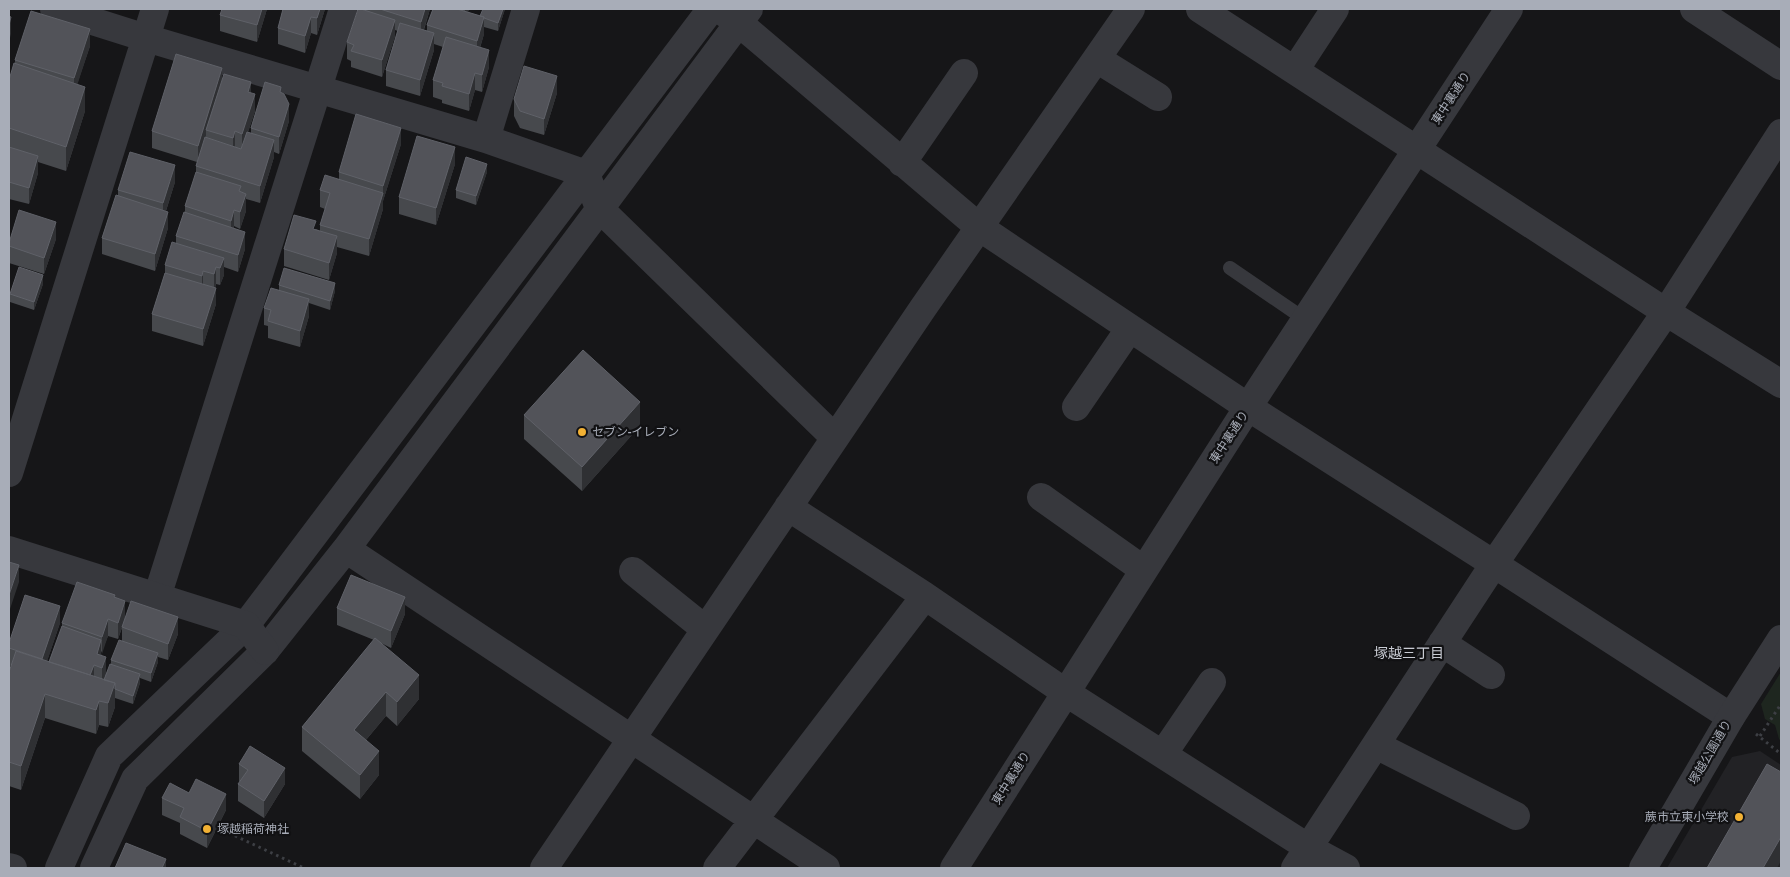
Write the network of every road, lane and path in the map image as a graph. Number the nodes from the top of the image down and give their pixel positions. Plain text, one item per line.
1 (54, 9) edge
2 (155, 9) edge
3 (343, 9) edge
4 (526, 9) edge
5 (711, 9) edge
6 (1131, 9) edge
7 (1200, 9) edge
8 (1335, 9) edge
9 (1509, 9) edge
10 (1694, 9) edge
11 (736, 13) edge
12 (146, 38) junction
13 (1098, 59) junction
14 (1781, 66) edge
15 (1295, 70) junction
16 (964, 73) dead end
17 (318, 89) junction
18 (1158, 97) dead end
19 (1781, 133) edge
20 (486, 139) junction
21 (1418, 150) junction
22 (902, 162) junction
23 (586, 174) junction
24 (599, 208) junction
25 (979, 227) junction
26 (1230, 268) dead end
27 (1666, 312) junction
28 (1306, 320) junction
29 (1130, 328) junction
30 (1781, 384) edge
31 (1076, 407) dead end
32 (1248, 407) junction
33 (835, 438) junction
34 (9, 473) edge
35 (1041, 497) dead end
36 (788, 507) junction
37 (346, 548) junction
38 (9, 550) edge
39 (1494, 564) junction
40 (1144, 570) junction
41 (633, 571) dead end
42 (925, 596) junction
43 (157, 597) junction
44 (246, 626) junction
45 (705, 629) junction
46 (1781, 639) edge
47 (1442, 643) junction
48 (265, 651) junction
49 (1491, 675) dead end
50 (1212, 682) dead end
51 (1065, 692) junction
52 (1781, 704) edge
53 (1780, 710) edge
54 (1730, 717) junction
55 (1760, 736) dead end
56 (632, 737) junction
57 (1376, 745) junction
58 (1163, 754) junction
59 (1516, 816) dead end
60 (754, 820) junction
61 (229, 833) dead end
62 (1302, 858) edge
63 (9, 867) edge
64 (13, 868) edge
65 (59, 868) edge
66 (94, 868) edge
67 (304, 868) edge
68 (544, 868) edge
69 (717, 868) edge
70 (826, 868) edge
71 (954, 868) edge
72 (1346, 868) edge
73 (1643, 868) edge

1 - 12 street
2 - 12 street
3 - 17 street
4 - 20 street
5 - 23 street
6 - 13 street
7 - 15 street
8 - 15 street
9 - 21 street, 東中裏通り
10 - 14 street
11 - 22 street
11 - 24 street
12 - 17 street
12 - 34 street
13 - 18 street
13 - 25 street
15 - 21 street
16 - 22 street
17 - 20 street
17 - 43 street
19 - 27 street
20 - 23 street
21 - 27 street
21 - 28 street, 東中裏通り
22 - 25 street
23 - 24 street
23 - 44 street
24 - 33 street
24 - 37 street
25 - 29 street
25 - 33 street
26 - 28 lane
27 - 30 street
27 - 39 street
28 - 32 street, 東中裏通り
29 - 31 street
29 - 32 street
32 - 39 street
32 - 40 street, 東中裏通り
33 - 36 street
35 - 40 street
36 - 42 street
36 - 45 street
37 - 48 street
37 - 56 street
38 - 43 street
39 - 47 street
39 - 54 street
40 - 51 street, 東中裏通り
41 - 45 street
42 - 51 street
42 - 60 street
43 - 44 street
44 - 48 street
44 - 65 street
45 - 56 street
46 - 54 street, 塚越公園通り
47 - 49 street
47 - 57 street
48 - 66 street
50 - 58 street
51 - 58 street
51 - 71 street, 東中裏通り
52 - 53 path
53 - 55 path
54 - 73 street, 塚越公園通り
56 - 60 street
56 - 68 street
57 - 59 street
57 - 62 street
58 - 62 street
60 - 69 street
60 - 70 street
61 - 67 path
62 - 72 street
63 - 64 street

